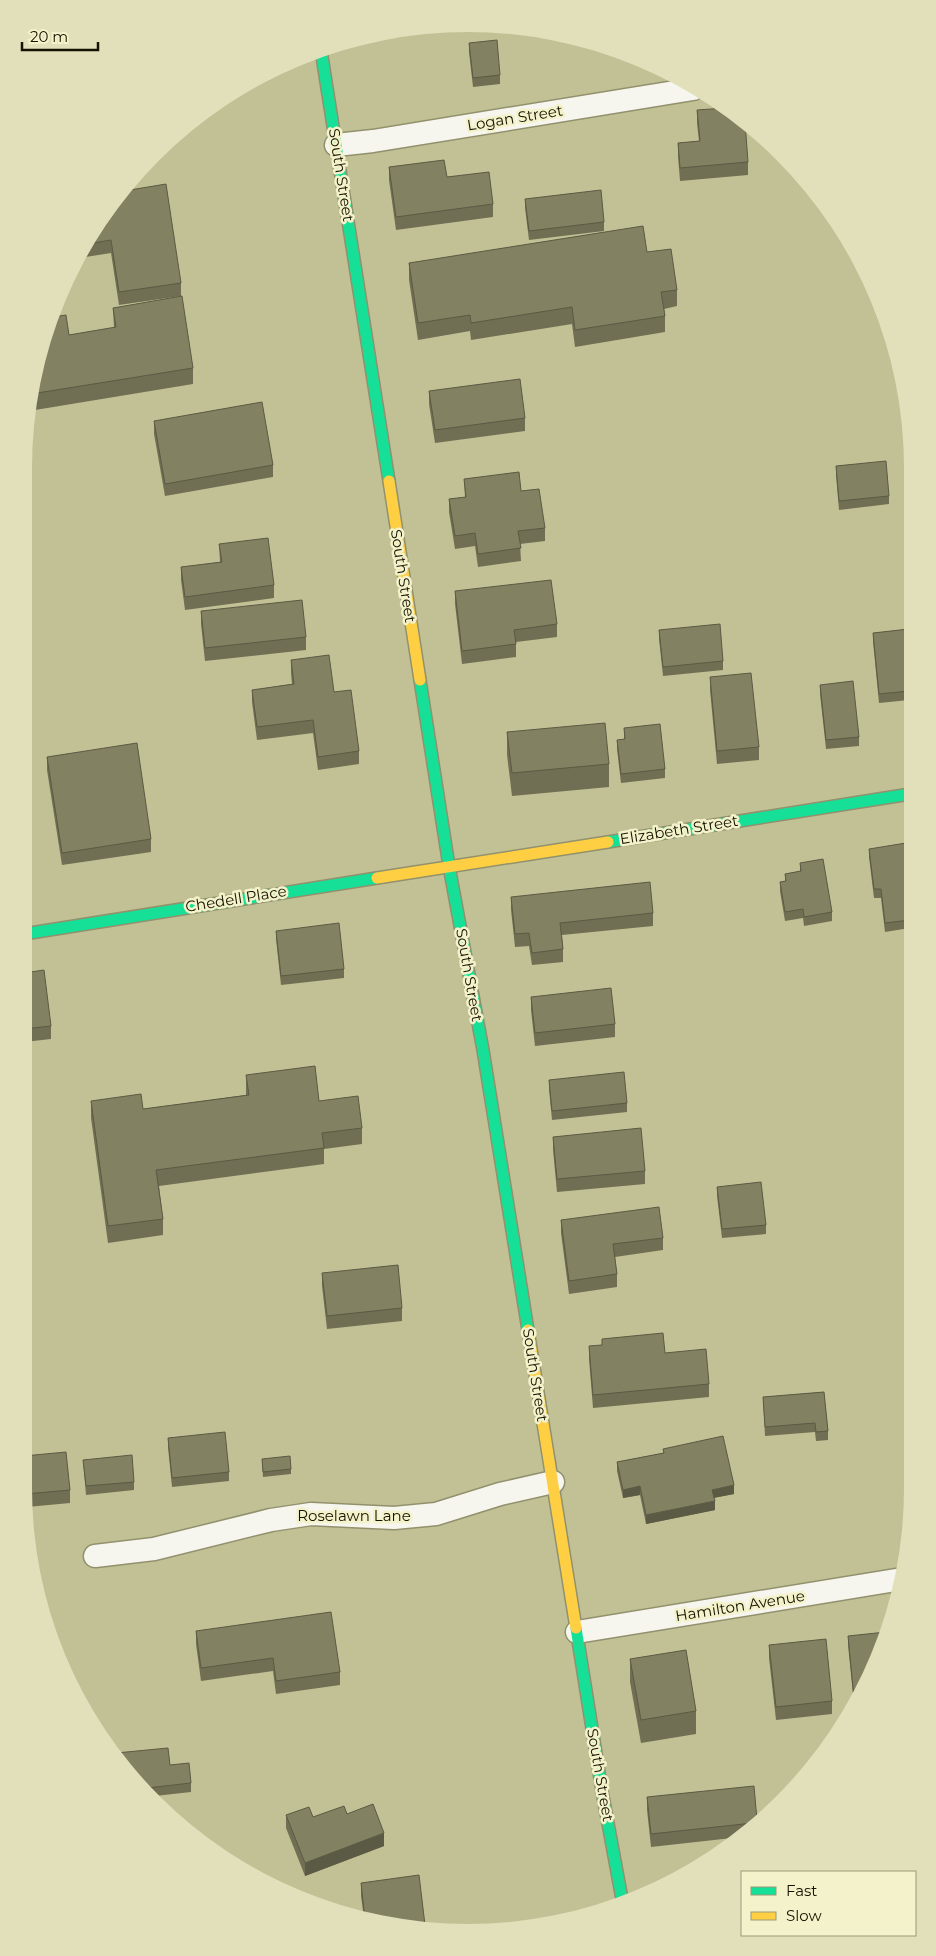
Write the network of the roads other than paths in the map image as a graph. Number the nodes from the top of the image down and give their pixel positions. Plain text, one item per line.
1 (322, 58) edge
2 (685, 90) edge
3 (336, 145) junction
4 (904, 795) edge
5 (449, 866) junction
6 (32, 933) edge
7 (553, 1482) junction
8 (95, 1556) dead end
9 (893, 1580) edge
10 (577, 1632) junction
11 (621, 1895) edge

1 - 3 main road, South Street
2 - 3 street, Logan Street
3 - 5 main road, South Street
4 - 5 main road, Elizabeth Street
5 - 6 main road, Chedell Place
5 - 7 main road, South Street
7 - 8 street, Roselawn Lane
7 - 10 main road, South Street
9 - 10 street, Hamilton Avenue
10 - 11 main road, South Street

